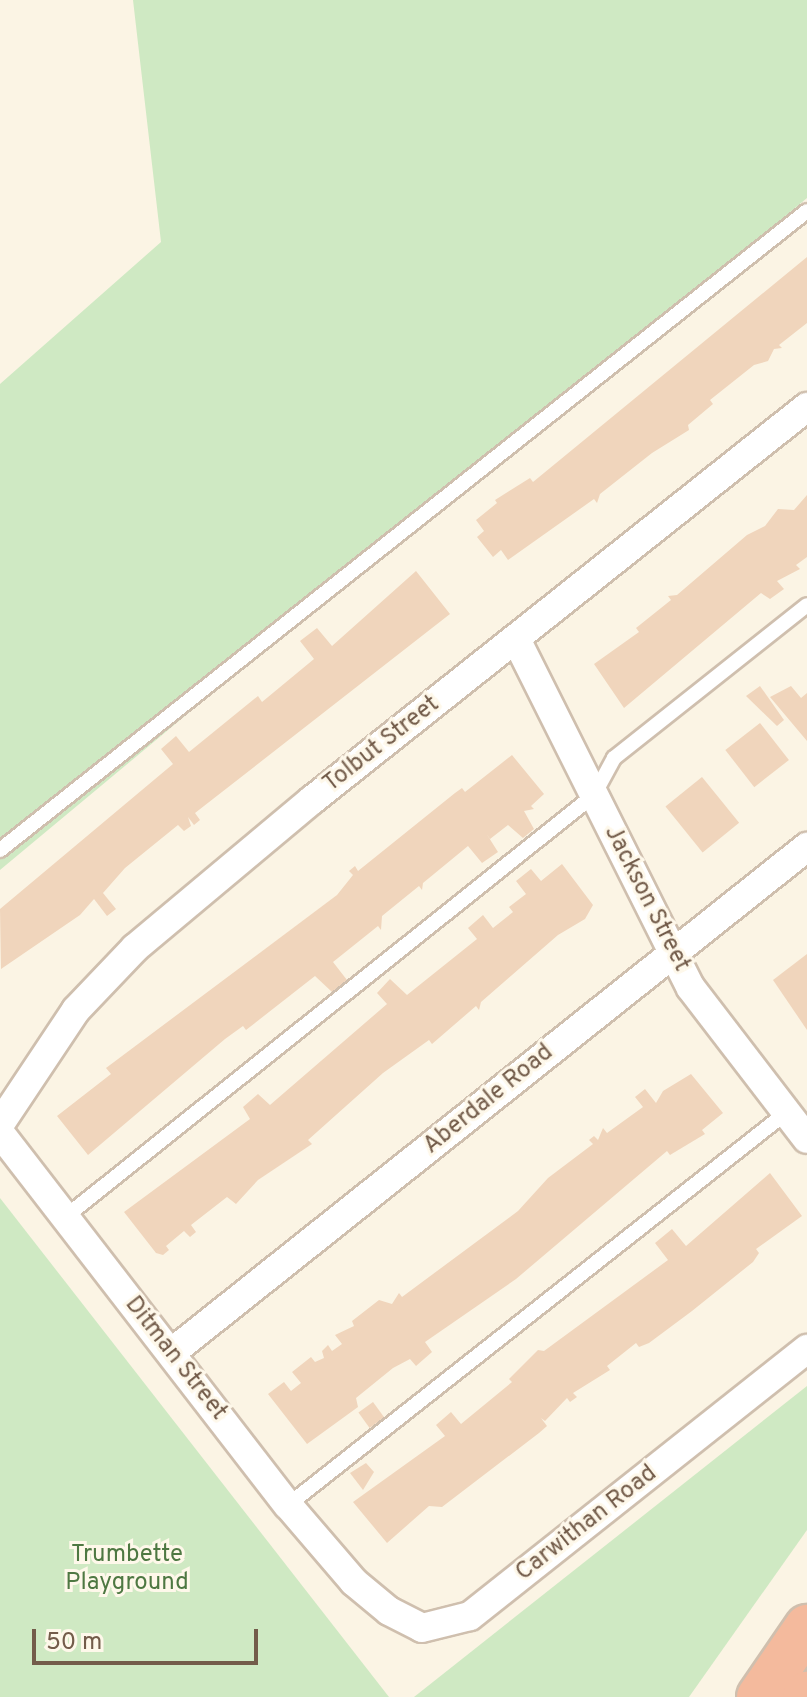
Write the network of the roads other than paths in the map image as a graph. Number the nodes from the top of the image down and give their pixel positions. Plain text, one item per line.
1 (807, 211) edge
2 (807, 407) edge
3 (807, 605) edge
4 (516, 639) junction
5 (594, 795) junction
6 (807, 847) edge
7 (0, 850) edge
8 (672, 955) junction
9 (787, 1112) junction
10 (0, 1124) edge
11 (0, 1133) edge
12 (807, 1139) edge
13 (64, 1218) junction
14 (807, 1349) edge
15 (171, 1353) junction
16 (288, 1505) junction
17 (354, 1582) joint
18 (807, 1627) edge
19 (759, 1697) edge

1 - 7 lane
2 - 4 street, Tolbut Street
3 - 5 lane
4 - 5 street, Jackson Street
4 - 10 street, Tolbut Street
5 - 8 street, Jackson Street
5 - 13 lane
6 - 8 street, Aberdale Road
8 - 9 street, Jackson Street
8 - 15 street, Aberdale Road
9 - 12 street, Jackson Street
9 - 16 lane
11 - 13 street, Ditman Street
13 - 15 street, Ditman Street
14 - 17 street, Carwithan Road
15 - 16 street, Ditman Street
16 - 17 street, Ditman Street
18 - 19 highway

